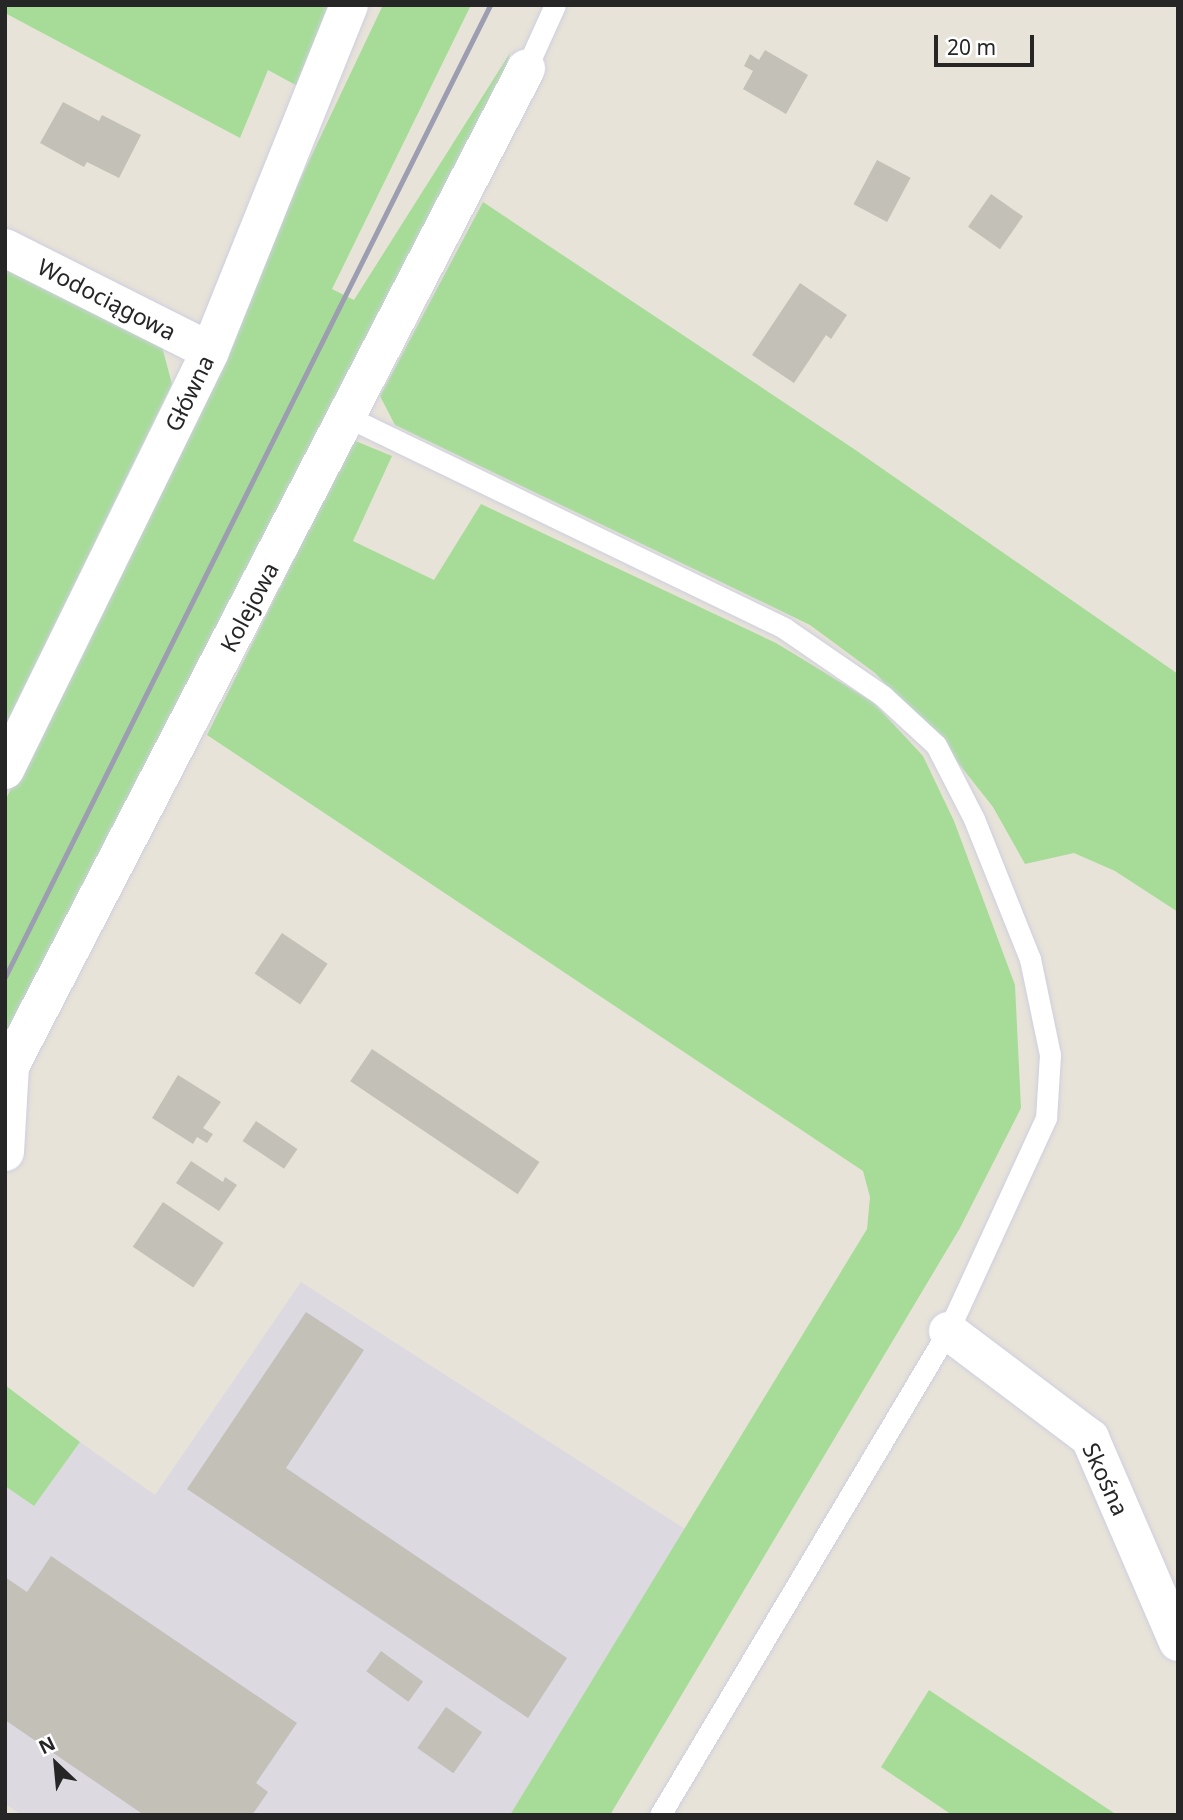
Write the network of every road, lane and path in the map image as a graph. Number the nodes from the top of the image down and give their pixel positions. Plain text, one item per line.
1 (349, 5) edge
2 (555, 5) edge
3 (526, 69) joint
4 (5, 248) edge
5 (209, 351) junction
6 (348, 417) junction
7 (5, 769) edge
8 (5, 1152) edge
9 (948, 1331) junction
10 (1178, 1642) edge
11 (660, 1815) edge

1 - 5 street, Główna
2 - 3 lane
3 - 6 street, Kolejowa
4 - 5 street, Wodociągowa
5 - 7 street, Główna
6 - 8 street, Kolejowa
6 - 9 lane
9 - 10 street, Skośna
9 - 11 lane

